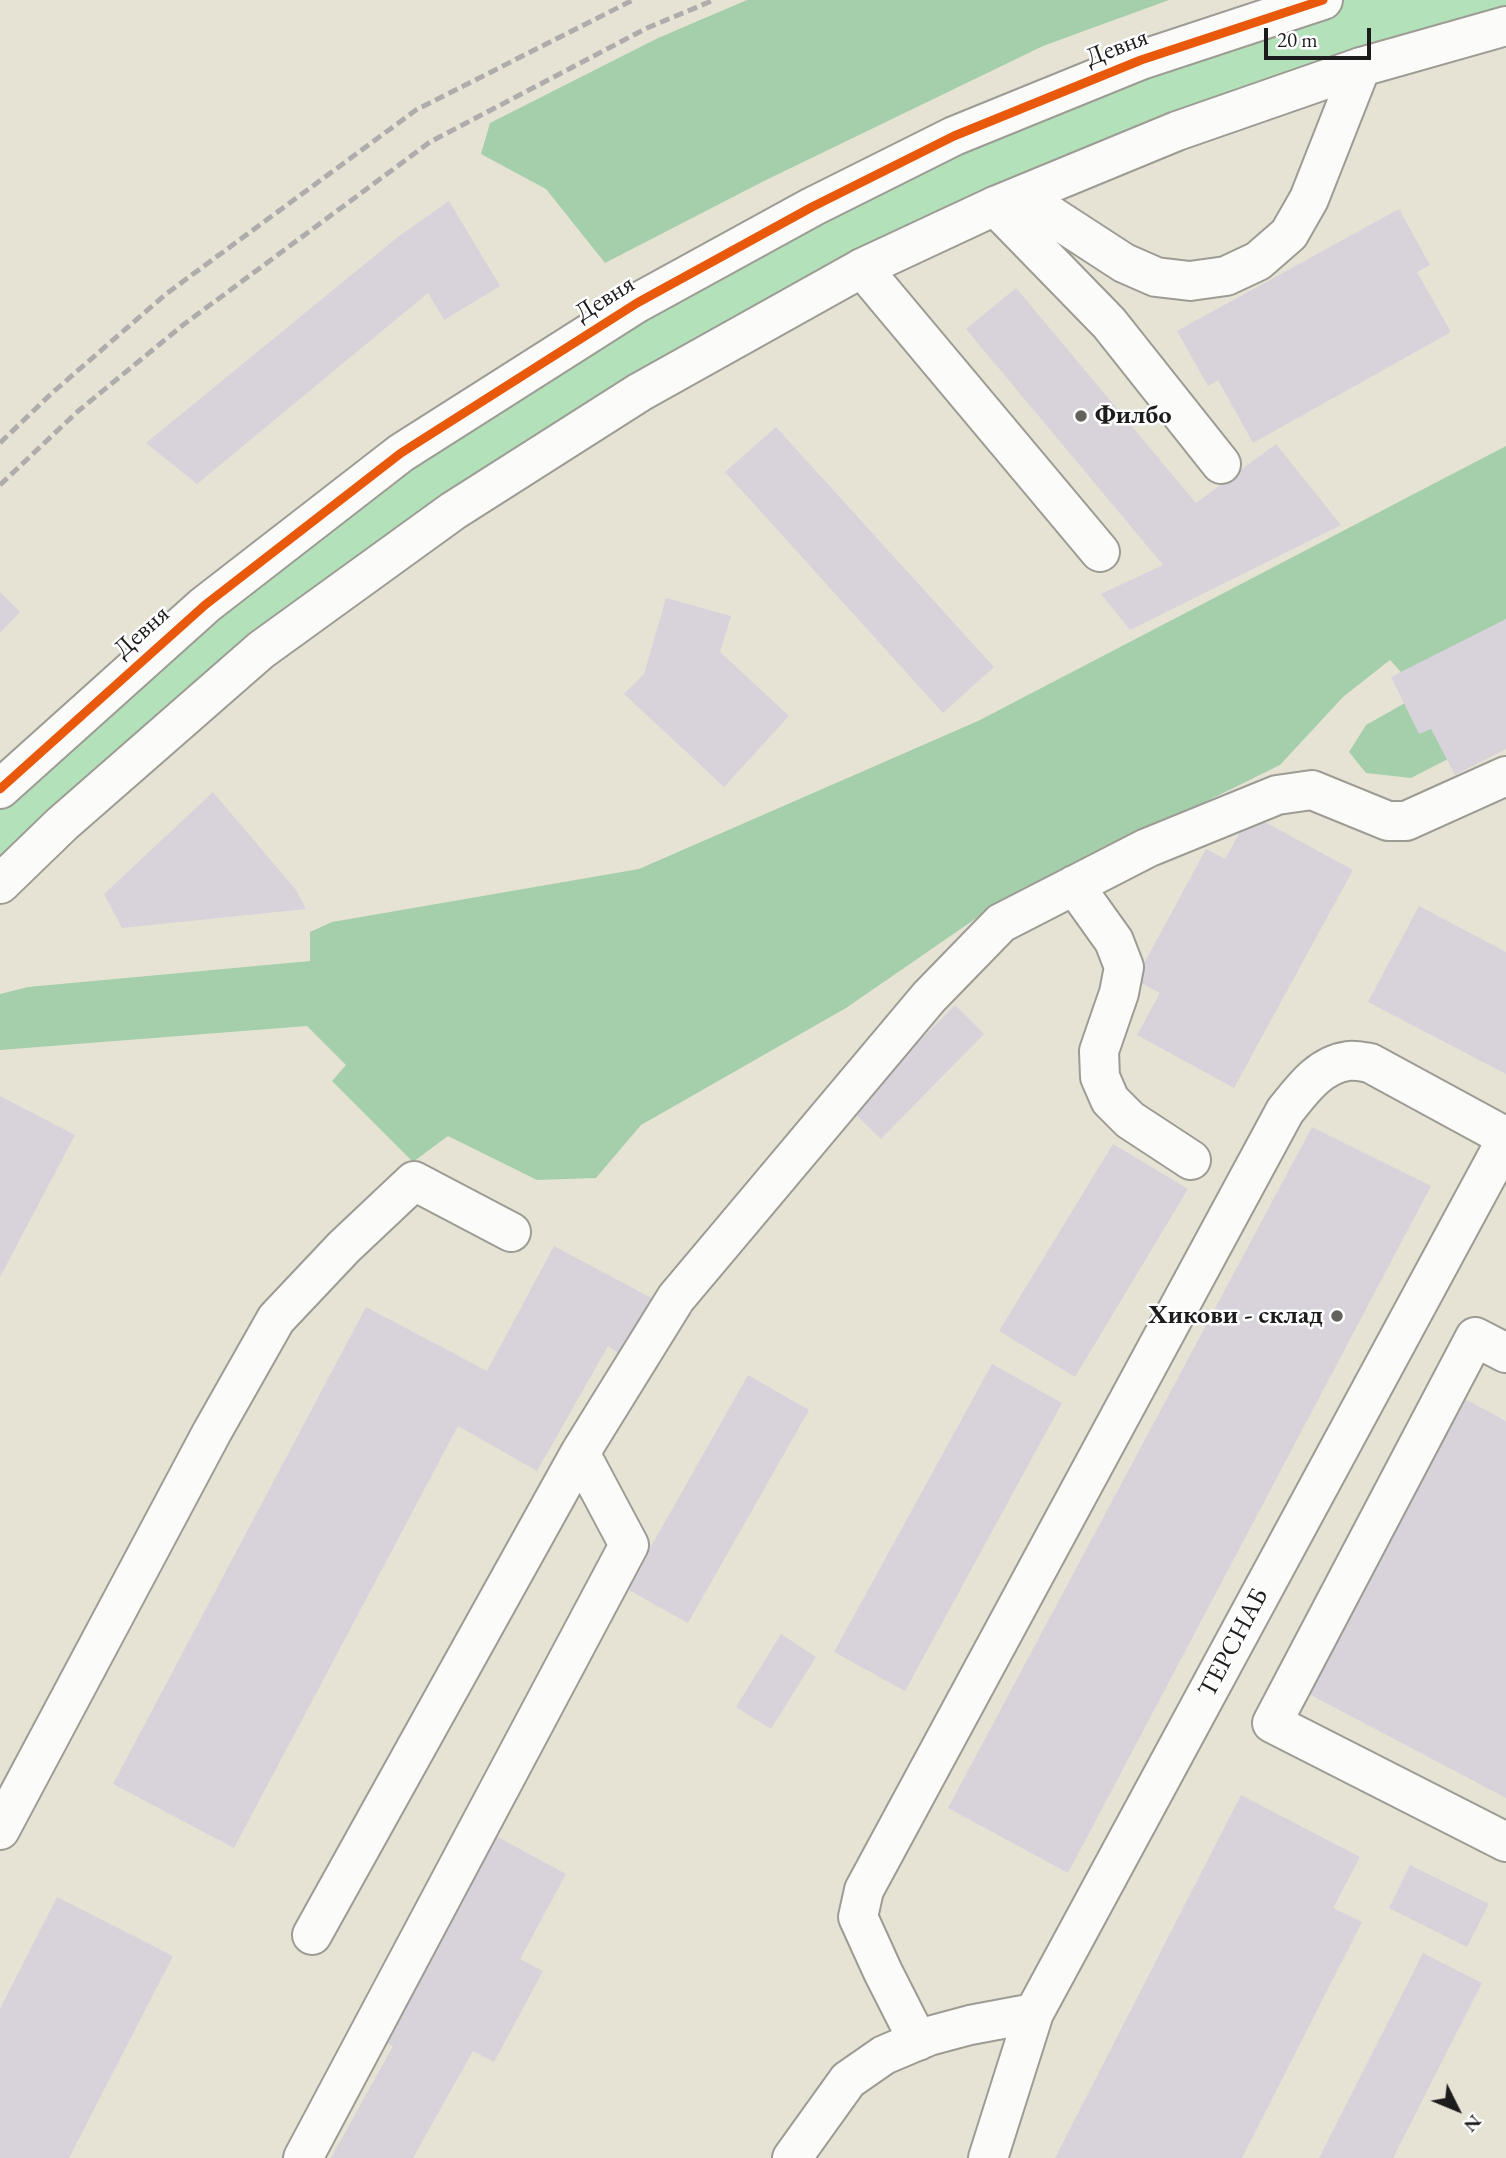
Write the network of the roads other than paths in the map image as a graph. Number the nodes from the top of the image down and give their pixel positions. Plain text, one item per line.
1 (1324, 0) edge
2 (1497, 32) edge
3 (1361, 67) junction
4 (1008, 201) junction
5 (862, 268) junction
6 (1221, 464) dead end
7 (1100, 552) dead end
8 (1506, 776) edge
9 (0, 789) edge
10 (0, 884) edge
11 (1074, 886) junction
12 (1506, 1139) edge
13 (1191, 1160) dead end
14 (511, 1232) dead end
15 (1506, 1353) edge
16 (580, 1453) junction
17 (0, 1830) edge
18 (1506, 1842) edge
19 (312, 1935) dead end
20 (1034, 2013) junction
21 (918, 2041) junction
22 (303, 2158) edge
23 (792, 2158) edge
24 (988, 2158) edge

1 - 9 main road, Девня
2 - 3 main road
3 - 4 main road
3 - 4 main road
4 - 5 main road
4 - 6 main road
5 - 7 main road
5 - 10 main road
8 - 11 main road
11 - 13 main road
11 - 16 main road
12 - 20 main road, ТЕРСНАБ
12 - 21 main road
14 - 17 main road
15 - 18 main road
16 - 19 main road
16 - 22 main road
20 - 21 main road
20 - 24 main road, ТЕРСНАБ
21 - 23 main road

